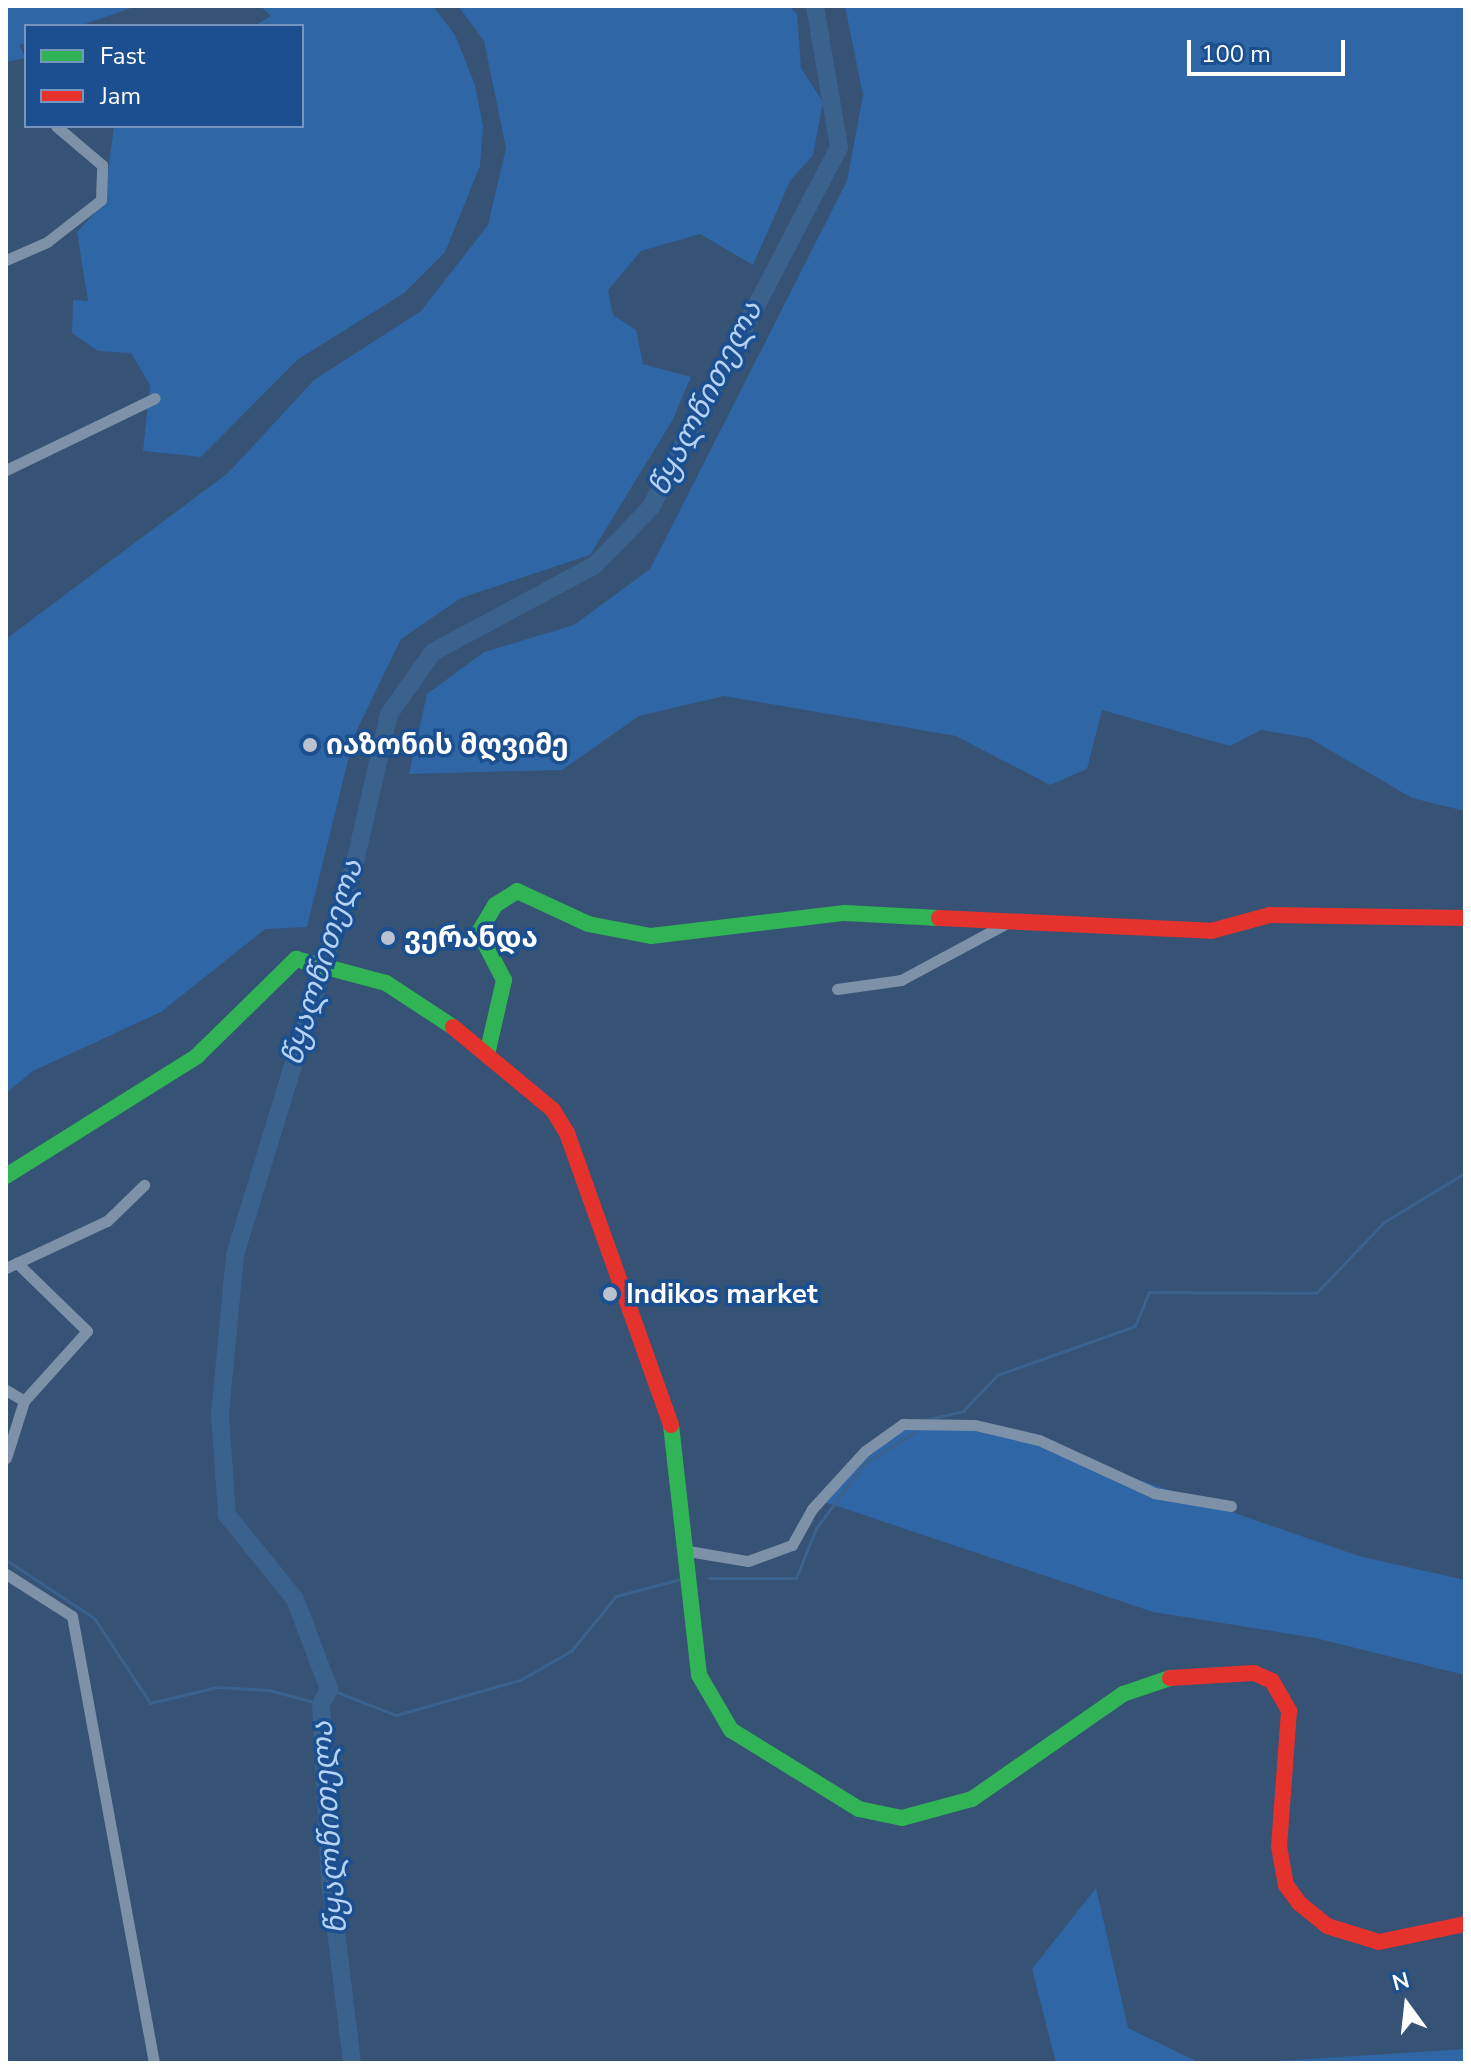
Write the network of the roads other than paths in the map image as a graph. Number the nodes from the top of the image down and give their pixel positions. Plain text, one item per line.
1 (58, 128) edge
2 (6, 260) edge
3 (155, 398) dead end
4 (6, 470) edge
5 (1465, 918) edge
6 (1005, 924) junction
7 (837, 989) dead end
8 (488, 1050) junction
9 (6, 1176) edge
10 (144, 1185) dead end
11 (12, 1266) edge
12 (6, 1390) edge
13 (24, 1401) junction
14 (6, 1458) edge
15 (1231, 1506) dead end
16 (688, 1551) junction
17 (6, 1574) edge
18 (1465, 1924) edge
19 (154, 2063) edge

1 - 2 street
3 - 4 street
5 - 6 main road
6 - 7 street
6 - 8 main road
8 - 9 main road
8 - 16 main road
10 - 11 street
11 - 13 street
12 - 13 street
13 - 14 street
15 - 16 street
16 - 18 main road
17 - 19 street

